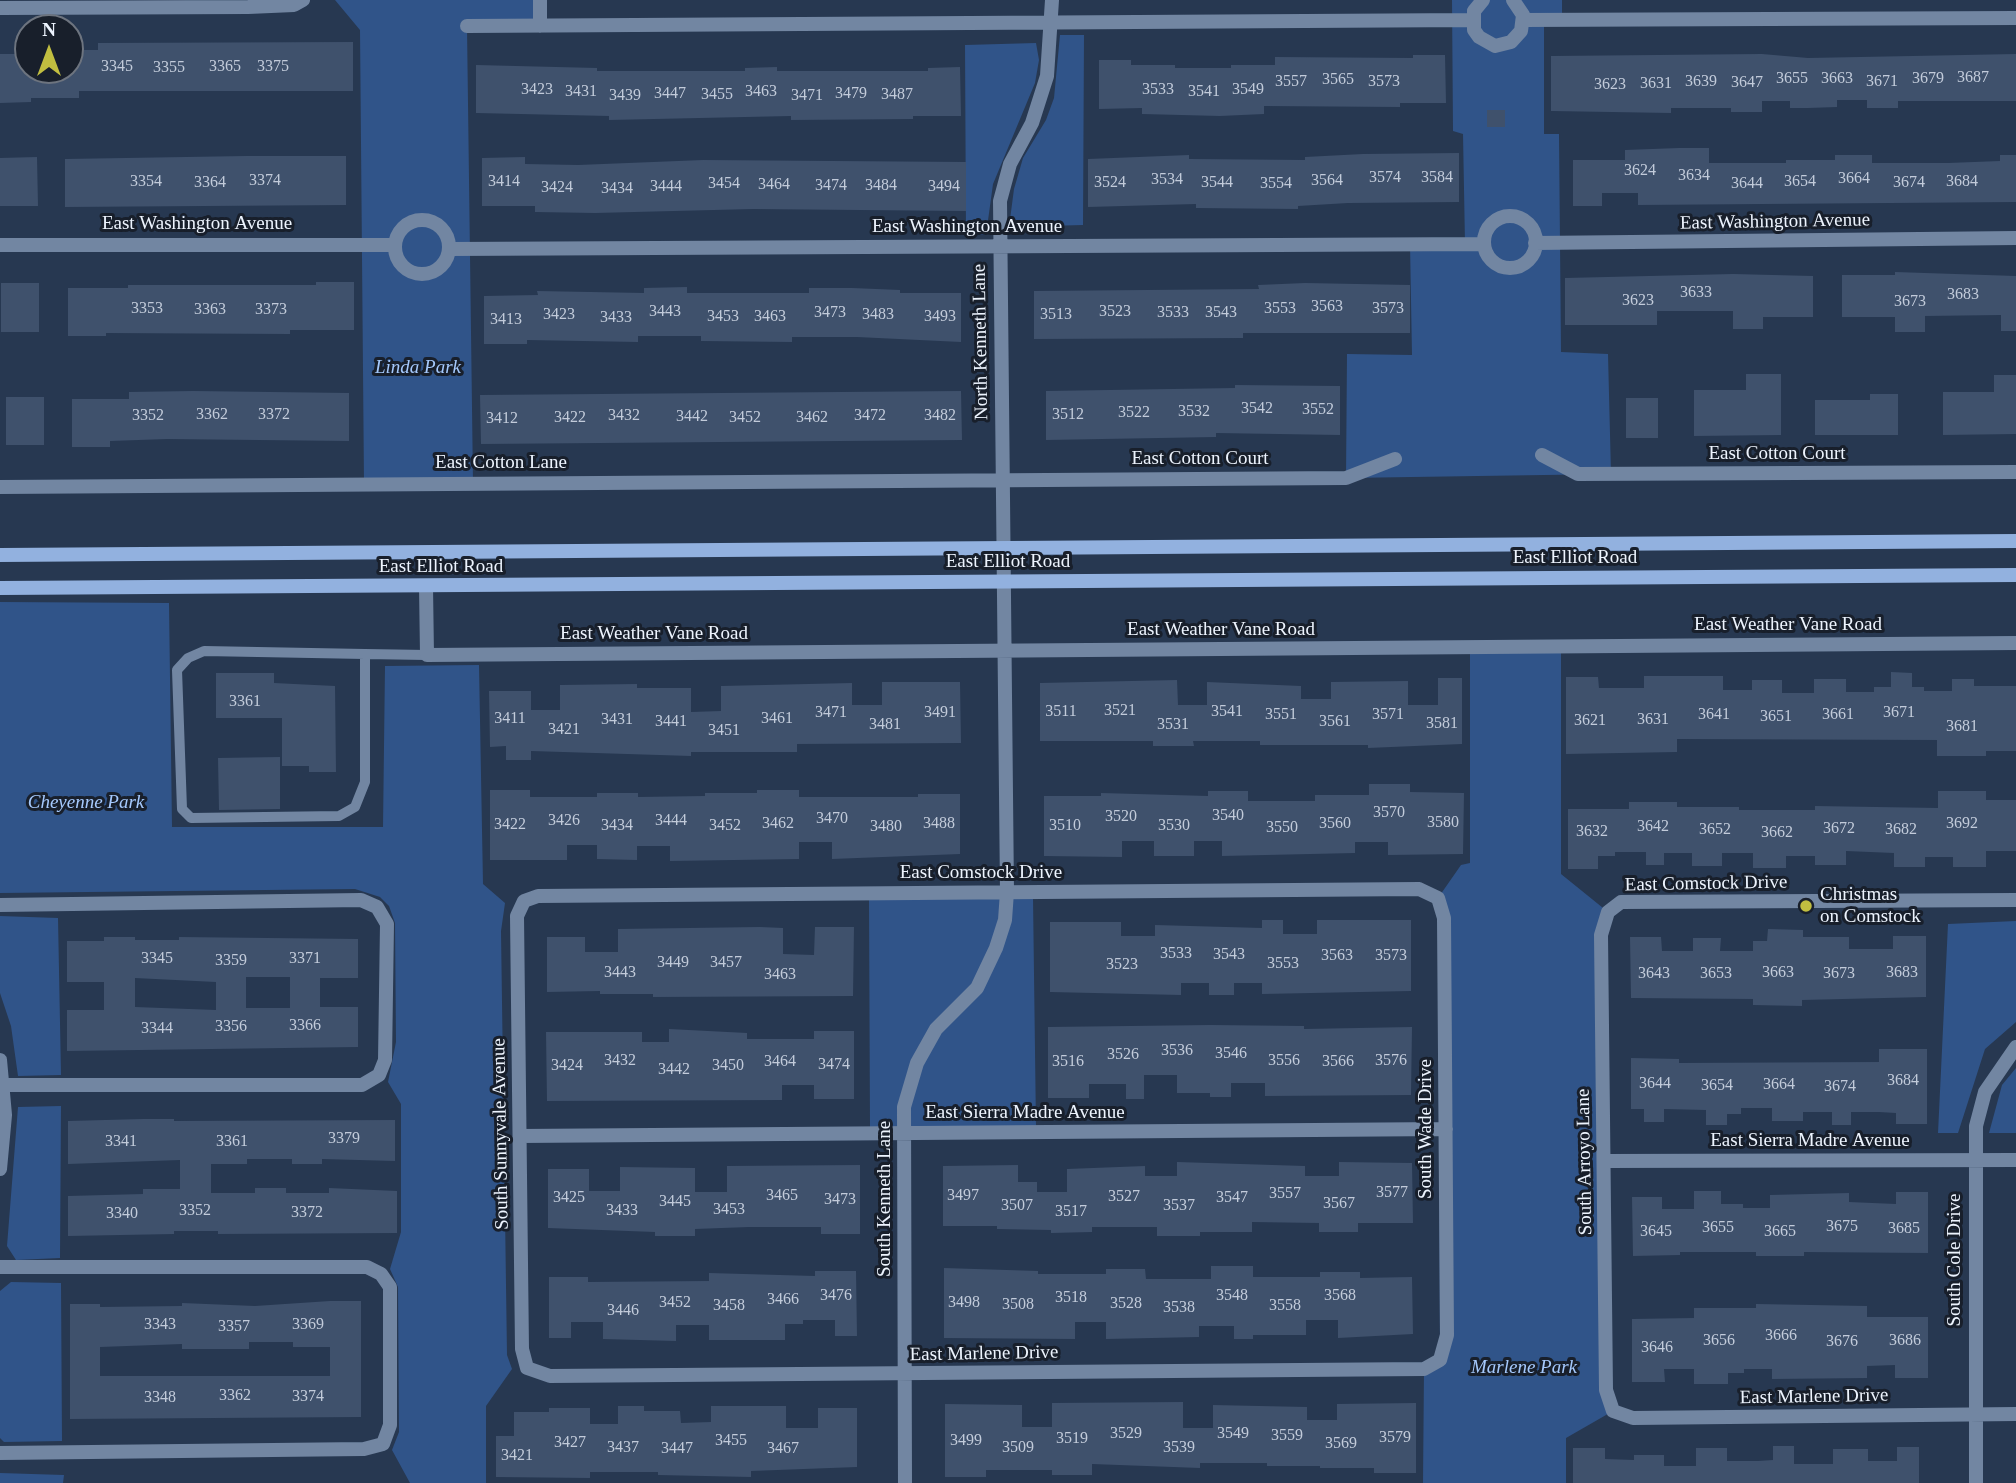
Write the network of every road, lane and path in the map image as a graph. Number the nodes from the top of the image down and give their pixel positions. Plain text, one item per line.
1 (303, 0) edge
2 (540, 0) edge
3 (1052, 0) edge
4 (1483, 0) edge
5 (1513, 0) edge
6 (0, 8) edge
7 (2016, 18) edge
8 (1472, 20) junction
9 (1523, 20) junction
10 (1053, 23) junction
11 (467, 26) dead end
12 (540, 26) junction
13 (2016, 238) edge
14 (1535, 243) junction
15 (1484, 244) junction
16 (0, 245) edge
17 (395, 245) junction
18 (999, 246) junction
19 (449, 248) junction
20 (1542, 455) dead end
21 (1395, 459) dead end
22 (2016, 472) edge
23 (1002, 479) junction
24 (0, 486) edge
25 (2016, 541) edge
26 (1002, 547) junction
27 (0, 555) edge
28 (1004, 574) junction
29 (2016, 575) edge
30 (426, 586) junction
31 (0, 588) edge
32 (2016, 643) edge
33 (1005, 650) junction
34 (365, 654) junction
35 (427, 655) junction
36 (1007, 892) junction
37 (1438, 898) joint
38 (2016, 900) edge
39 (524, 901) joint
40 (0, 905) edge
41 (1608, 912) joint
42 (2016, 1047) edge
43 (0, 1060) edge
44 (4, 1085) junction
45 (1446, 1129) junction
46 (902, 1133) junction
47 (520, 1136) junction
48 (1974, 1160) junction
49 (2016, 1160) edge
50 (1605, 1161) junction
51 (0, 1168) edge
52 (0, 1268) edge
53 (1440, 1360) joint
54 (527, 1368) joint
55 (904, 1374) junction
56 (1613, 1411) joint
57 (2016, 1414) edge
58 (1976, 1415) junction
59 (0, 1453) edge
60 (905, 1483) edge
61 (1976, 1483) edge

1 - 6 street
2 - 12 street
3 - 10 street, North Kenneth Lane
4 - 8 street
5 - 9 street
7 - 9 street
8 - 9 street
8 - 10 street
10 - 12 street
10 - 18 street, North Kenneth Lane
11 - 12 street
13 - 14 street, East Washington Avenue
14 - 15 street
14 - 15 street
15 - 18 street, East Washington Avenue
16 - 17 street, East Washington Avenue
17 - 19 street
17 - 19 street
18 - 19 street, East Washington Avenue
18 - 23 street, North Kenneth Lane
20 - 22 street, East Cotton Court
21 - 23 street, East Cotton Court
23 - 24 street, East Cotton Lane
23 - 26 street, North Kenneth Lane
25 - 26 main road, East Elliot Road
26 - 27 main road, East Elliot Road
26 - 28 street, North Kenneth Lane
28 - 29 main road, East Elliot Road
28 - 30 main road, East Elliot Road
28 - 33 street, South Kenneth Lane
30 - 31 main road, East Elliot Road
30 - 35 street
32 - 33 street, East Weather Vane Road
33 - 35 street, East Weather Vane Road
33 - 36 street, South Kenneth Lane
34 - 34 lane
34 - 35 lane
36 - 37 street, East Comstock Drive
36 - 39 street, East Comstock Drive
36 - 46 street, South Kenneth Lane
37 - 45 street, South Wade Drive
38 - 41 street, East Comstock Drive
39 - 47 street, South Sunnyvale Avenue
40 - 44 street
41 - 50 street, South Arroyo Lane
42 - 48 street, South Cole Drive
43 - 44 street
44 - 51 street
45 - 46 street, East Sierra Madre Avenue
45 - 53 street, South Wade Drive
46 - 47 street, East Sierra Madre Avenue
46 - 55 street, South Kenneth Lane
47 - 54 street, South Sunnyvale Avenue
48 - 49 street, East Sierra Madre Avenue
48 - 50 street, East Sierra Madre Avenue
48 - 58 street, South Cole Drive
50 - 56 street, South Arroyo Lane
52 - 59 street
53 - 55 street, East Marlene Drive
54 - 55 street, East Marlene Drive
55 - 60 street, South Kenneth Lane
56 - 58 street, East Marlene Drive
57 - 58 street, East Marlene Drive
58 - 61 street, South Cole Drive

